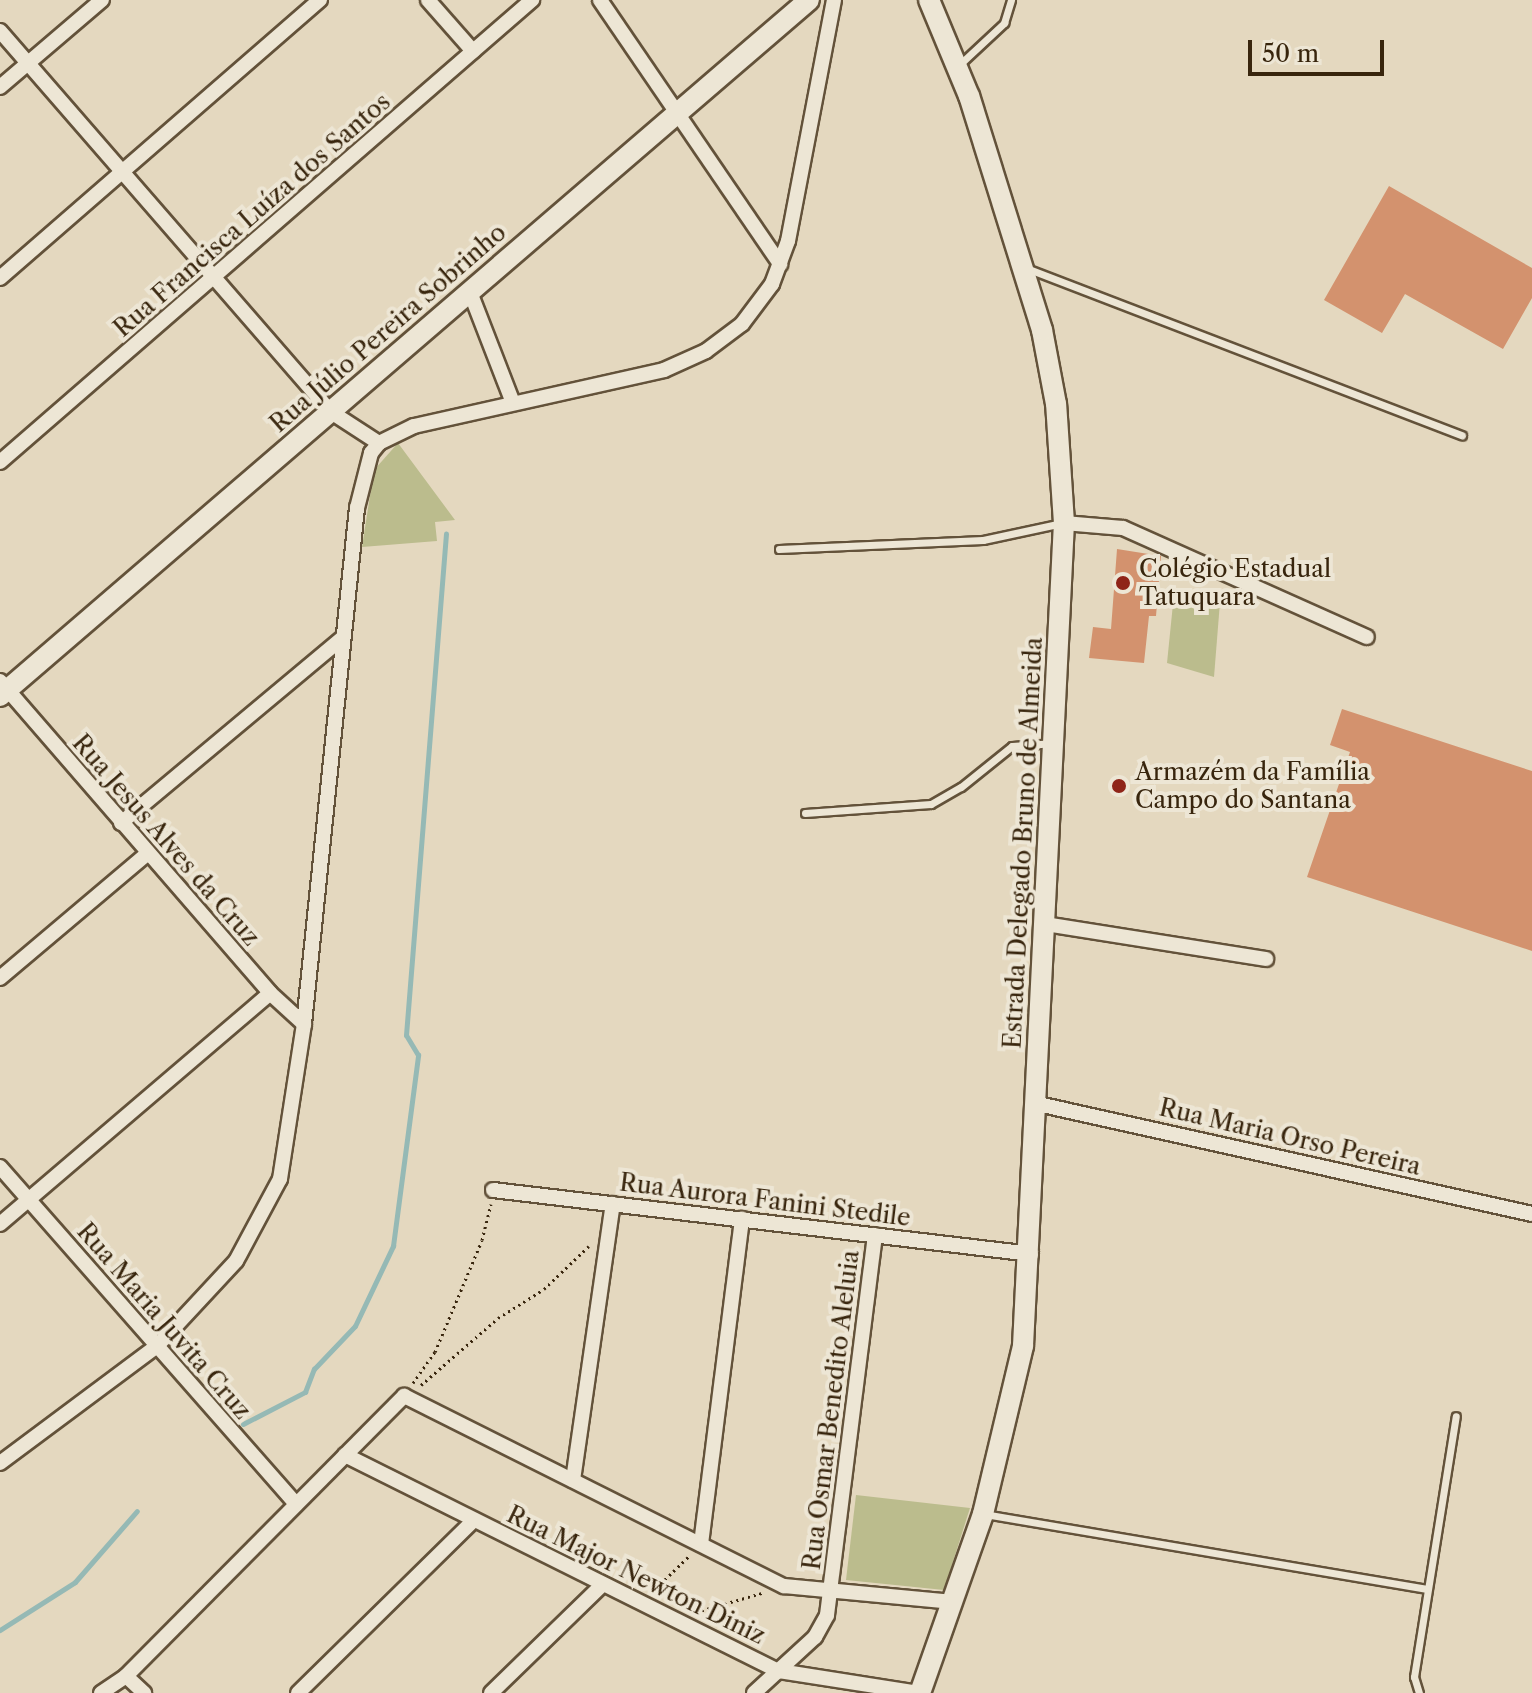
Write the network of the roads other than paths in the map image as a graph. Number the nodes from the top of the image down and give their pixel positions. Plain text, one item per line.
1 (102, 0) edge
2 (320, 0) edge
3 (428, 0) edge
4 (532, 0) edge
5 (600, 0) edge
6 (809, 0) edge
7 (834, 0) edge
8 (929, 0) edge
9 (1011, 0) edge
10 (0, 31) edge
11 (473, 51) junction
12 (28, 63) junction
13 (958, 66) junction
14 (0, 87) edge
15 (678, 113) junction
16 (122, 171) junction
17 (780, 264) junction
18 (1024, 267) junction
19 (214, 277) junction
20 (0, 278) edge
21 (470, 292) junction
22 (513, 403) junction
23 (331, 412) junction
24 (1462, 435) dead end
25 (379, 443) junction
26 (0, 462) edge
27 (1064, 523) junction
28 (779, 549) dead end
29 (1367, 637) dead end
30 (342, 638) junction
31 (3, 689) edge
32 (1054, 743) junction
33 (805, 813) dead end
34 (121, 823) junction
35 (148, 853) junction
36 (1045, 924) junction
37 (1266, 959) dead end
38 (0, 978) edge
39 (270, 993) junction
40 (304, 1024) junction
41 (1038, 1104) junction
42 (0, 1167) edge
43 (493, 1190) road end
44 (28, 1200) junction
45 (613, 1204) junction
46 (1532, 1214) edge
47 (742, 1219) junction
48 (0, 1224) edge
49 (875, 1235) junction
50 (1031, 1254) junction
51 (157, 1346) junction
52 (1456, 1416) dead end
53 (345, 1455) junction
54 (0, 1463) edge
55 (573, 1480) junction
56 (296, 1504) junction
57 (983, 1514) junction
58 (474, 1520) junction
59 (701, 1544) junction
60 (603, 1584) junction
61 (1427, 1589) junction
62 (831, 1591) junction
63 (953, 1602) junction
64 (779, 1671) junction
65 (126, 1676) junction
66 (101, 1693) edge
67 (144, 1693) edge
68 (298, 1693) edge
69 (491, 1693) edge
70 (754, 1693) edge
71 (920, 1693) edge
72 (1419, 1693) edge

1 - 12 street
2 - 16 street
3 - 11 street
4 - 11 street, Rua Francisca Luíza dos Santos
5 - 15 street
6 - 15 main road, Rua Júlio Pereira Sobrinho
7 - 17 street
8 - 13 main road, Estrada Delegado Bruno de Almeida
9 - 13 lane
10 - 12 street
11 - 19 street, Rua Francisca Luíza dos Santos
12 - 14 street
12 - 16 street
13 - 18 main road, Estrada Delegado Bruno de Almeida
15 - 17 street
15 - 21 main road, Rua Júlio Pereira Sobrinho
16 - 19 street
16 - 20 street
17 - 22 street
18 - 24 lane
18 - 27 main road, Estrada Delegado Bruno de Almeida
19 - 23 street
19 - 26 street, Rua Francisca Luíza dos Santos
21 - 22 street
21 - 23 main road, Rua Júlio Pereira Sobrinho
22 - 25 street
23 - 25 street
23 - 31 main road, Rua Júlio Pereira Sobrinho
25 - 30 street
27 - 28 lane
27 - 29 street
27 - 32 main road, Estrada Delegado Bruno de Almeida
30 - 34 street
30 - 40 street
31 - 34 street, Rua Jesus Alves da Cruz
32 - 33 lane
32 - 36 main road, Estrada Delegado Bruno de Almeida
34 - 35 street, Rua Jesus Alves da Cruz
35 - 38 street
35 - 39 street, Rua Jesus Alves da Cruz
36 - 37 street
36 - 41 main road, Estrada Delegado Bruno de Almeida
39 - 40 street, Rua Jesus Alves da Cruz
39 - 44 street
40 - 51 street
41 - 46 street, Rua Maria Orso Pereira
41 - 50 main road, Estrada Delegado Bruno de Almeida
42 - 44 street, Rua Maria Juvita Cruz
43 - 45 street, Rua Aurora Fanini Stedile
44 - 48 street
44 - 51 street, Rua Maria Juvita Cruz
45 - 47 street, Rua Aurora Fanini Stedile
45 - 55 street
47 - 49 street, Rua Aurora Fanini Stedile
47 - 59 street
49 - 50 street, Rua Aurora Fanini Stedile
49 - 62 street, Rua Osmar Benedito Aleluia
50 - 57 main road, Estrada Delegado Bruno de Almeida
51 - 54 street
51 - 56 street, Rua Maria Juvita Cruz
52 - 61 lane
53 - 55 street
53 - 56 street
53 - 58 street, Rua Major Newton Diniz
55 - 59 street
56 - 65 street
57 - 61 lane
57 - 63 main road, Estrada Delegado Bruno de Almeida
58 - 60 street, Rua Major Newton Diniz
58 - 68 street
59 - 62 street
60 - 64 street, Rua Major Newton Diniz
60 - 69 street
61 - 72 lane
62 - 63 street
62 - 64 street, Rua Osmar Benedito Aleluia
63 - 71 main road, Estrada Delegado Bruno de Almeida
64 - 70 street, Rua Osmar Benedito Aleluia
64 - 71 street, Rua Major Newton Diniz
65 - 66 street
65 - 67 street

